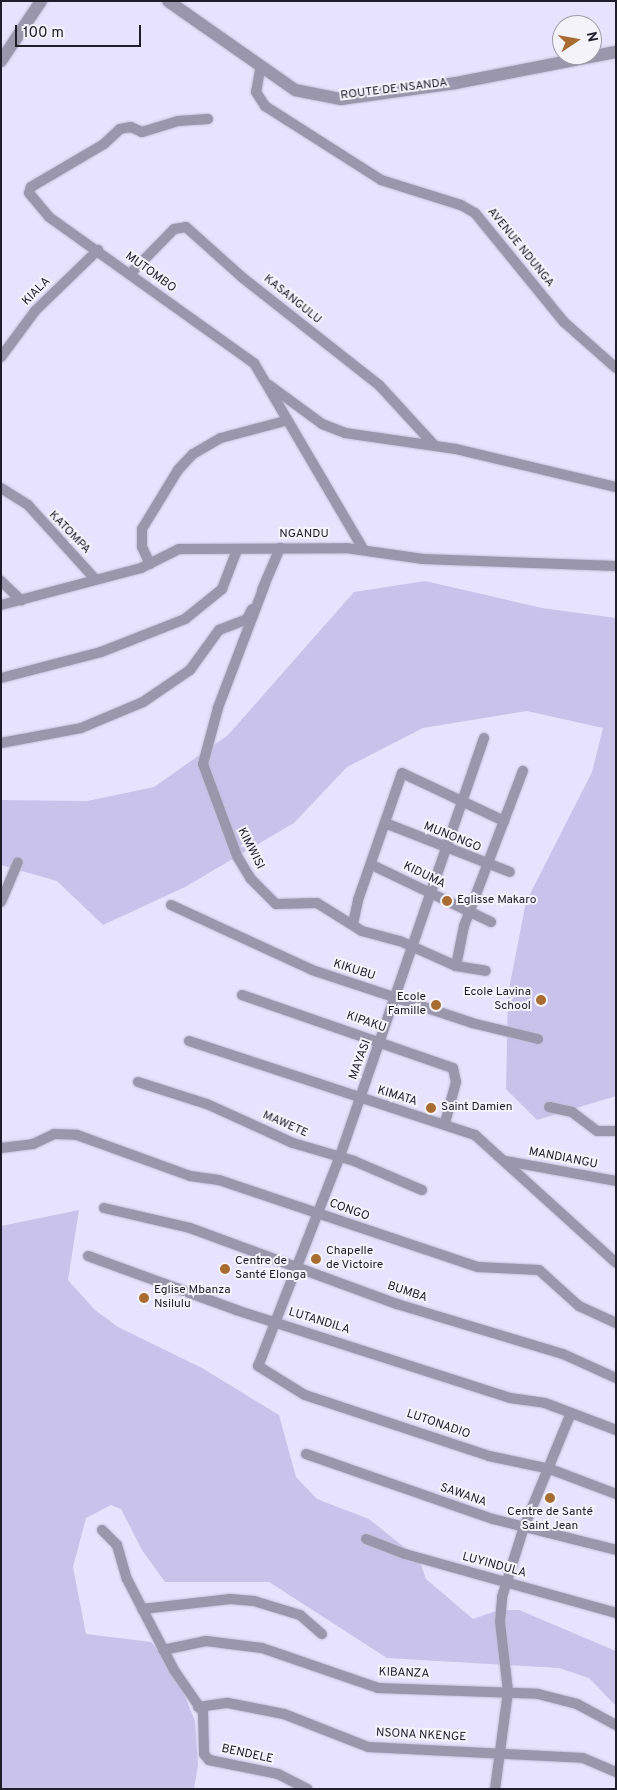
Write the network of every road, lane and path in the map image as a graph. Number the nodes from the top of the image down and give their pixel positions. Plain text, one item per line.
1 (41, 1) edge
2 (168, 1) edge
3 (616, 52) edge
4 (1, 61) edge
5 (260, 70) junction
6 (208, 119) dead end
7 (98, 250) junction
8 (130, 274) junction
9 (1, 357) edge
10 (616, 368) edge
11 (268, 385) junction
12 (285, 421) junction
13 (435, 446) junction
14 (616, 487) edge
15 (1, 488) edge
16 (280, 548) junction
17 (363, 549) junction
18 (237, 550) junction
19 (150, 564) junction
20 (616, 566) edge
21 (95, 579) junction
22 (1, 581) edge
23 (265, 584) junction
24 (21, 600) junction
25 (1, 605) edge
26 (1, 678) edge
27 (484, 738) dead end
28 (1, 743) edge
29 (523, 771) dead end
30 (463, 804) junction
31 (504, 821) junction
32 (385, 823) junction
33 (446, 850) junction
34 (18, 862) dead end
35 (372, 865) junction
36 (487, 866) junction
37 (510, 872) dead end
38 (430, 892) junction
39 (1, 902) edge
40 (171, 905) dead end
41 (470, 912) junction
42 (491, 922) dead end
43 (353, 924) junction
44 (414, 948) junction
45 (456, 966) junction
46 (486, 971) dead end
47 (242, 995) dead end
48 (396, 998) junction
49 (538, 1039) dead end
50 (381, 1040) junction
51 (189, 1041) dead end
52 (138, 1082) dead end
53 (360, 1099) junction
54 (549, 1106) dead end
55 (445, 1123) junction
56 (616, 1131) edge
57 (1, 1148) edge
58 (340, 1156) junction
59 (506, 1161) junction
60 (616, 1181) edge
61 (422, 1190) dead end
62 (104, 1208) dead end
63 (319, 1214) junction
64 (88, 1256) dead end
65 (616, 1263) edge
66 (296, 1268) junction
67 (274, 1321) junction
68 (616, 1323) edge
69 (258, 1366) joint
70 (616, 1378) edge
71 (571, 1413) junction
72 (616, 1430) edge
73 (306, 1454) dead end
74 (550, 1469) junction
75 (616, 1494) edge
76 (524, 1527) junction
77 (102, 1530) dead end
78 (366, 1540) dead end
79 (616, 1550) edge
80 (506, 1583) junction
81 (142, 1609) junction
82 (616, 1613) edge
83 (322, 1634) dead end
84 (163, 1650) junction
85 (508, 1692) junction
86 (198, 1707) junction
87 (616, 1725) edge
88 (499, 1753) junction
89 (616, 1772) edge
90 (307, 1789) edge
91 (495, 1789) edge

1 - 4 street
2 - 5 street, ROUTE DE NSANDA
3 - 5 street, ROUTE DE NSANDA
5 - 10 street, AVENUE NDUNGA
6 - 7 street, MUTOMBO
7 - 8 street, MUTOMBO
7 - 9 street, KIALA
8 - 11 street, MUTOMBO
8 - 13 street, KASANGULU
11 - 12 street, MUTOMBO
11 - 13 street
12 - 17 street, MUTOMBO
12 - 19 street
13 - 14 street
15 - 21 street, KATOMPA
16 - 17 street, NGANDU
16 - 18 street, NGANDU
16 - 23 street
17 - 20 street, NGANDU
18 - 19 street, NGANDU
18 - 26 street
19 - 21 street, NGANDU
21 - 24 street, NGANDU
22 - 24 street
23 - 28 street
23 - 43 street, KIMWISI
24 - 25 street, NGANDU
27 - 30 street, MAYASI
29 - 31 street
30 - 31 street
30 - 32 street
30 - 33 street, MAYASI
31 - 36 street
32 - 33 street, MUNONGO
32 - 35 street
33 - 36 street, MUNONGO
33 - 38 street, MAYASI
34 - 39 street
35 - 38 street, KIDUMA
35 - 43 street
36 - 37 street, MUNONGO
36 - 41 street
38 - 41 street, KIDUMA
38 - 44 street, MAYASI
40 - 48 street, KIKUBU
41 - 42 street, KIDUMA
41 - 45 street
43 - 44 street, KIMWISI
44 - 45 street, KIMWISI
44 - 48 street, MAYASI
45 - 46 street, KIMWISI
47 - 50 street, KIPAKU
48 - 49 street, KIKUBU
48 - 50 street, MAYASI
50 - 53 street, MAYASI
50 - 55 street, KIPAKU
51 - 53 street, KIMATA
52 - 58 street, MAWETE
53 - 55 street, KIMATA
53 - 58 street, MAYASI
54 - 56 street
55 - 59 street, KIMATA
57 - 63 street, CONGO
58 - 61 street, MAWETE
58 - 63 street, MAYASI
59 - 60 street, MANDIANGU
59 - 65 street, KIMATA
62 - 66 street, BUMBA
63 - 66 street, MAYASI
63 - 68 street, CONGO
64 - 67 street, LUTANDILA
66 - 67 street, MAYASI
66 - 70 street, BUMBA
67 - 69 street, MAYASI
67 - 71 street, LUTANDILA
69 - 74 street, LUTONADIO
71 - 72 street, LUTANDILA
71 - 74 street
73 - 76 street, SAWANA
74 - 75 street, LUTONADIO
74 - 76 street
76 - 79 street, SAWANA
76 - 80 street
77 - 81 street
78 - 80 street, LUYINDULA
80 - 82 street, LUYINDULA
80 - 85 street
81 - 83 street
81 - 84 street
84 - 85 street, KIBANZA
84 - 86 street
85 - 87 street, KIBANZA
85 - 88 street
86 - 88 street, NSONA NKENGE
86 - 90 street, BENDELE
88 - 89 street, NSONA NKENGE
88 - 91 street

